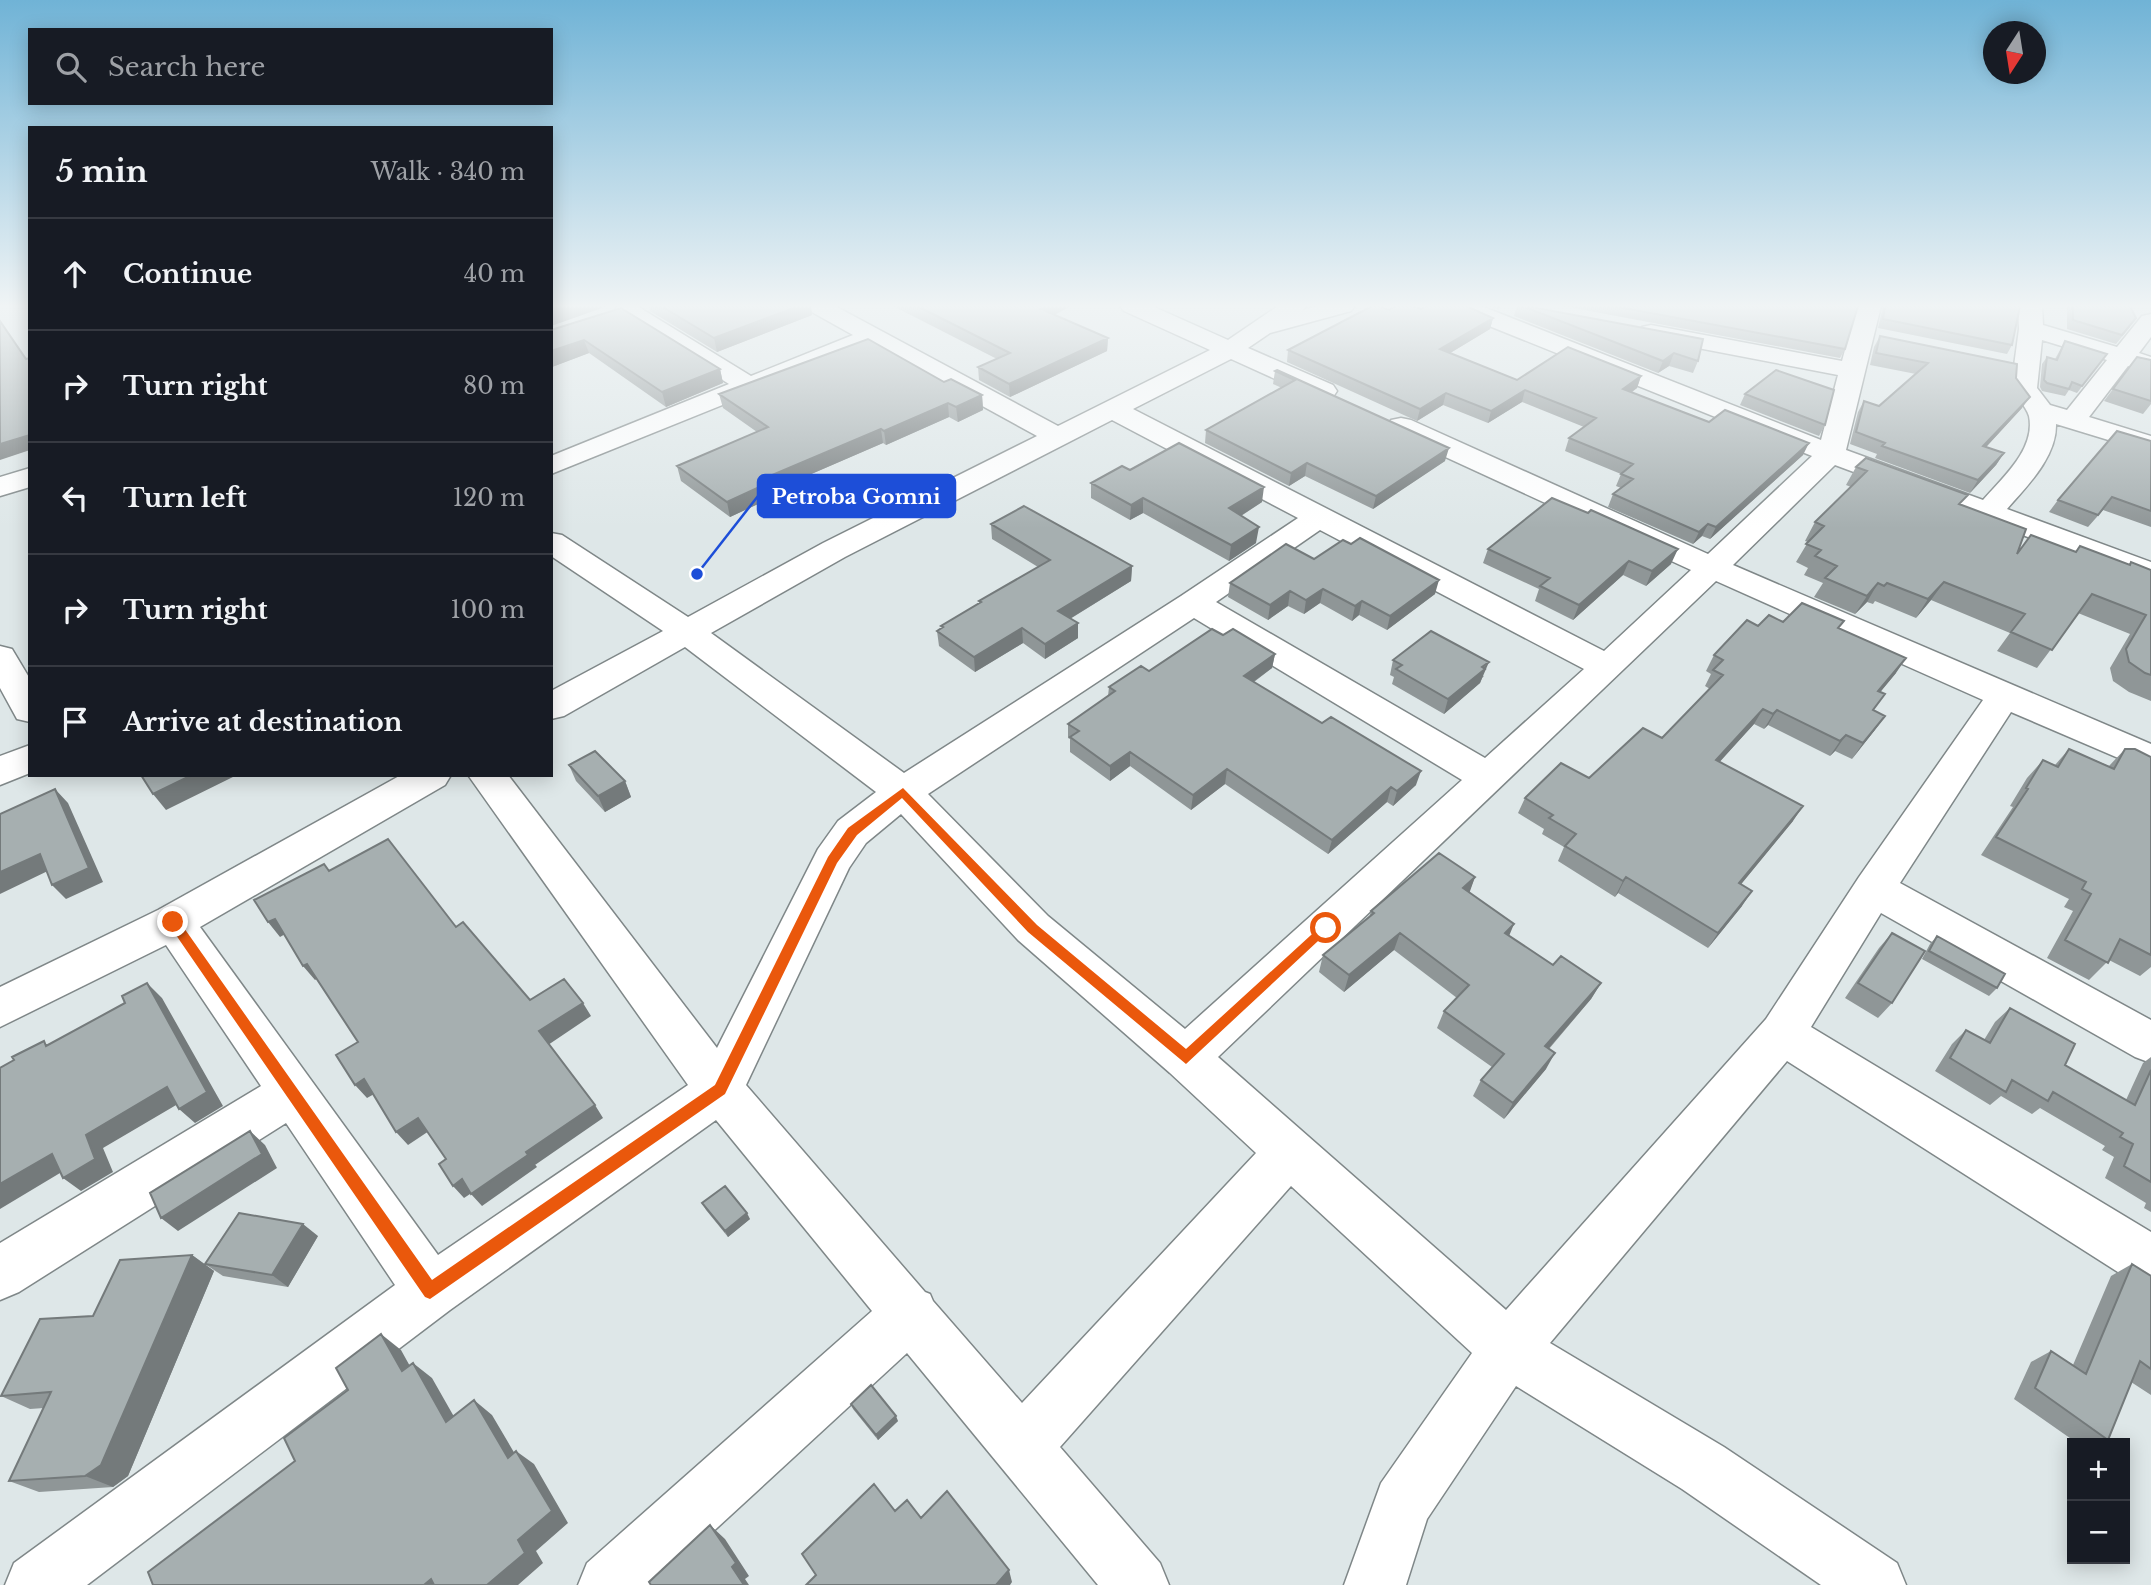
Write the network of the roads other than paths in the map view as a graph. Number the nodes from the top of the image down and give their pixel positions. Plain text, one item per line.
1 (740, 380) edge
2 (761, 380) edge
3 (955, 380) edge
4 (1170, 380) edge
5 (1299, 380) edge
6 (1645, 380) edge
7 (1850, 380) edge
8 (2026, 380) edge
9 (2104, 380) edge
10 (748, 385) junction
11 (1112, 409) junction
12 (2041, 411) junction
13 (2073, 420) junction
14 (1058, 437) junction
15 (2151, 445) edge
16 (1831, 454) junction
17 (553, 465) edge
18 (28, 478) edge
19 (0, 487) edge
20 (1989, 513) junction
21 (1320, 516) junction
22 (553, 543) edge
23 (1710, 567) junction
24 (2151, 573) edge
25 (1194, 603) junction
26 (686, 631) junction
27 (0, 657) edge
28 (1608, 667) junction
29 (2004, 696) junction
30 (28, 706) edge
31 (553, 706) edge
32 (28, 759) edge
33 (2151, 759) edge
34 (0, 771) edge
35 (428, 777) edge
36 (488, 777) edge
37 (1489, 778) junction
38 (903, 792) junction
39 (1874, 889) junction
40 (173, 922) junction
41 (0, 1008) edge
42 (1782, 1033) junction
43 (2151, 1043) edge
44 (1186, 1058) junction
45 (720, 1090) junction
46 (292, 1093) junction
47 (1289, 1152) junction
48 (2151, 1262) edge
49 (0, 1273) edge
50 (430, 1291) junction
51 (912, 1313) junction
52 (1508, 1349) junction
53 (1022, 1446) junction
54 (36, 1585) edge
55 (609, 1585) edge
56 (1138, 1585) edge
57 (1375, 1585) edge
58 (1875, 1585) edge

1 - 10 street
2 - 10 street
3 - 14 street
4 - 11 street
5 - 23 street
6 - 16 street
7 - 16 street
8 - 12 street
9 - 13 street
10 - 17 street
11 - 14 street
11 - 21 street
12 - 13 street
12 - 20 street
13 - 15 street
14 - 26 street
16 - 20 street
16 - 23 street
18 - 19 street
20 - 24 street
21 - 25 street
21 - 28 street
22 - 26 street
23 - 28 street
23 - 29 street
25 - 37 street
25 - 38 street
26 - 31 street
26 - 38 street
27 - 30 street
28 - 37 street
29 - 33 street
29 - 39 street
32 - 34 street
35 - 40 street
36 - 45 street
37 - 44 street
38 - 44 street
38 - 45 street
39 - 42 street
39 - 43 street
40 - 41 street
40 - 46 street
42 - 48 street
42 - 52 street
44 - 47 street
45 - 50 street
45 - 51 street
46 - 49 street
46 - 50 street
47 - 52 street
47 - 53 street
50 - 54 street
51 - 53 street
51 - 55 street
52 - 57 street
52 - 58 street
53 - 56 street

